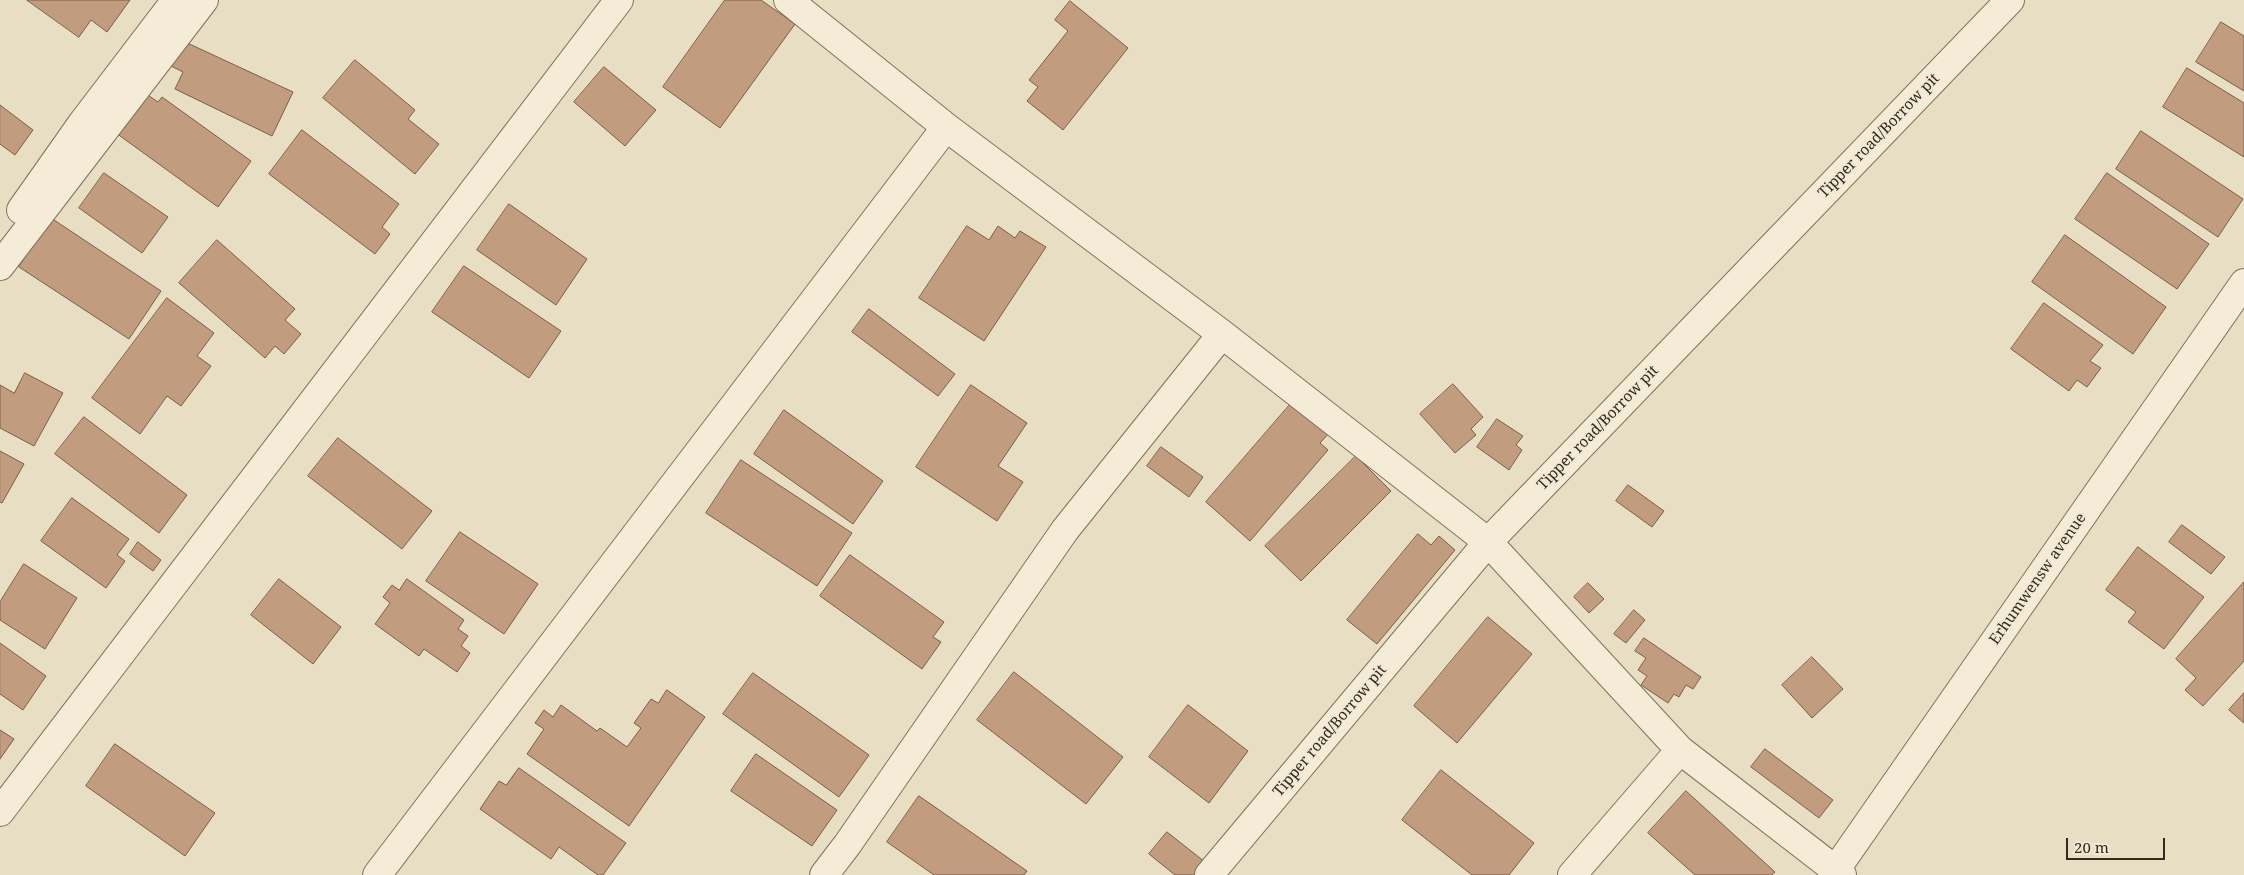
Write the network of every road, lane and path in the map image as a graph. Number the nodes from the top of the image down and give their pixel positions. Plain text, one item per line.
1 (176, 0) edge
2 (204, 0) edge
3 (617, 0) edge
4 (788, 0) edge
5 (2010, 0) edge
6 (946, 127) junction
7 (0, 239) edge
8 (0, 266) edge
9 (2244, 283) edge
10 (1222, 334) junction
11 (1488, 542) junction
12 (1680, 750) junction
13 (0, 804) edge
14 (0, 812) edge
15 (1837, 873) edge
16 (377, 875) edge
17 (824, 875) edge
18 (1209, 875) edge
19 (1572, 875) edge

1 - 7 street
2 - 8 street
3 - 13 street
3 - 14 street
4 - 6 street
5 - 11 street, Tipper road/Borrow pit
6 - 10 street
6 - 16 street
9 - 15 street, Erhumwensw avenue
10 - 11 street
10 - 17 street
11 - 12 street
11 - 18 street, Tipper road/Borrow pit
12 - 15 street
12 - 19 street

